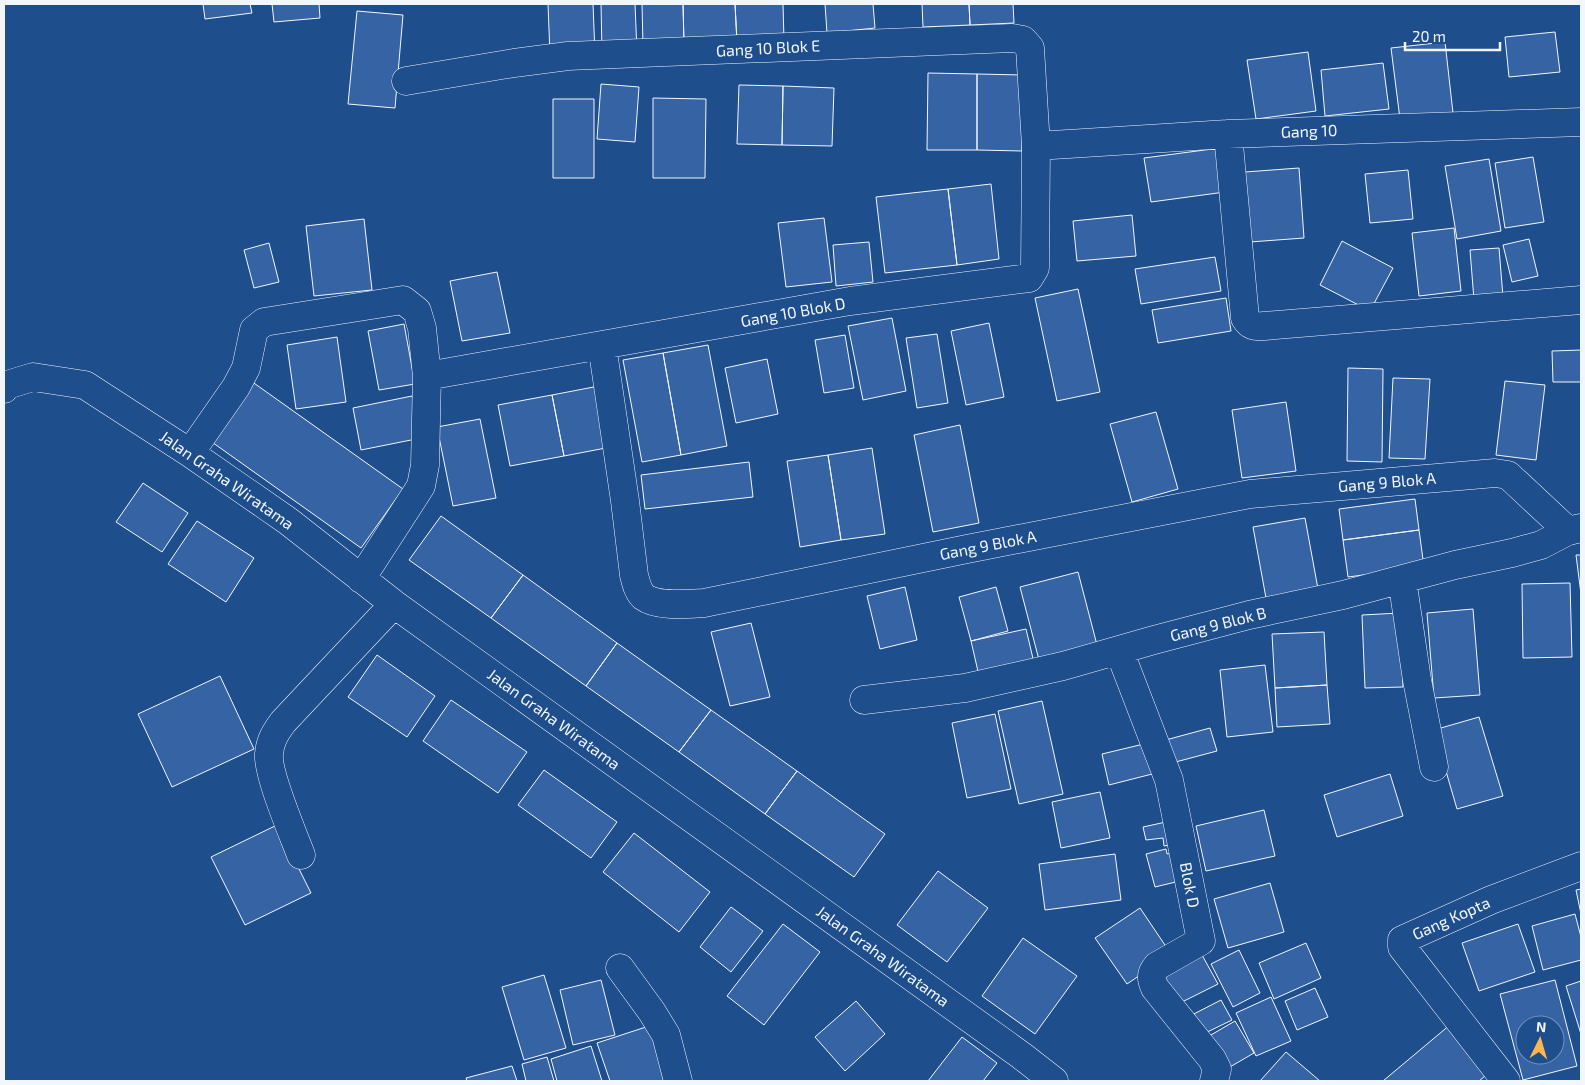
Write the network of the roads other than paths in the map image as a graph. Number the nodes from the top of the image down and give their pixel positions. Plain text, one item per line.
1 (406, 80) dead end
2 (1581, 122) edge
3 (1228, 134) junction
4 (1036, 146) junction
5 (1581, 300) edge
6 (602, 345) junction
7 (426, 376) junction
8 (4, 389) edge
9 (190, 452) junction
10 (1574, 529) edge
11 (361, 579) junction
12 (1402, 579) junction
13 (394, 604) junction
14 (1119, 650) junction
15 (864, 700) dead end
16 (1434, 767) dead end
17 (301, 855) dead end
18 (1581, 866) edge
19 (620, 968) dead end
20 (678, 1081) edge
21 (1054, 1081) edge
22 (1214, 1081) edge
23 (1506, 1081) edge

1 - 4 street, Gang 10 Blok E
2 - 3 street, Gang 10
3 - 4 street, Gang 10
3 - 5 street
4 - 6 street, Gang 10 Blok D
6 - 7 street, Gang 10 Blok D
6 - 10 street, Gang 9 Blok A
7 - 9 street
7 - 11 street
8 - 9 street, Jalan Graha Wiratama
9 - 11 street, Jalan Graha Wiratama
10 - 12 street, Gang 9 Blok B
11 - 13 street, Jalan Graha Wiratama
12 - 14 street, Gang 9 Blok B
12 - 16 street
13 - 17 street
13 - 21 street, Jalan Graha Wiratama
14 - 15 street, Gang 9 Blok B
14 - 22 street, Blok D
18 - 23 street, Gang Kopta
19 - 20 street

